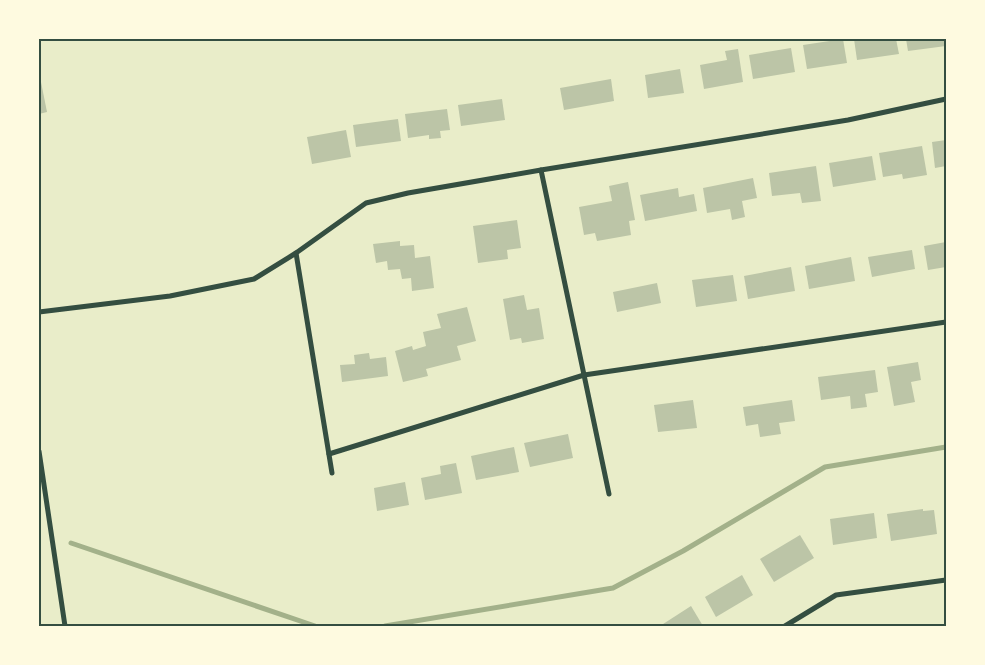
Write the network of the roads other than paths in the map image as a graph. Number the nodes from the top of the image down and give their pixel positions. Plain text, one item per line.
1 (946, 99) edge
2 (541, 170) junction
3 (296, 253) junction
4 (39, 312) edge
5 (946, 322) edge
6 (584, 375) junction
7 (39, 451) edge
8 (329, 454) junction
9 (332, 473) dead end
10 (609, 494) dead end
11 (946, 580) edge
12 (793, 624) edge
13 (65, 626) edge
14 (785, 626) edge

1 - 2 street
2 - 3 street
2 - 6 street
3 - 4 street
3 - 8 street
5 - 6 street
6 - 8 street
6 - 10 street
7 - 13 street
8 - 9 street
11 - 12 street
12 - 14 street

